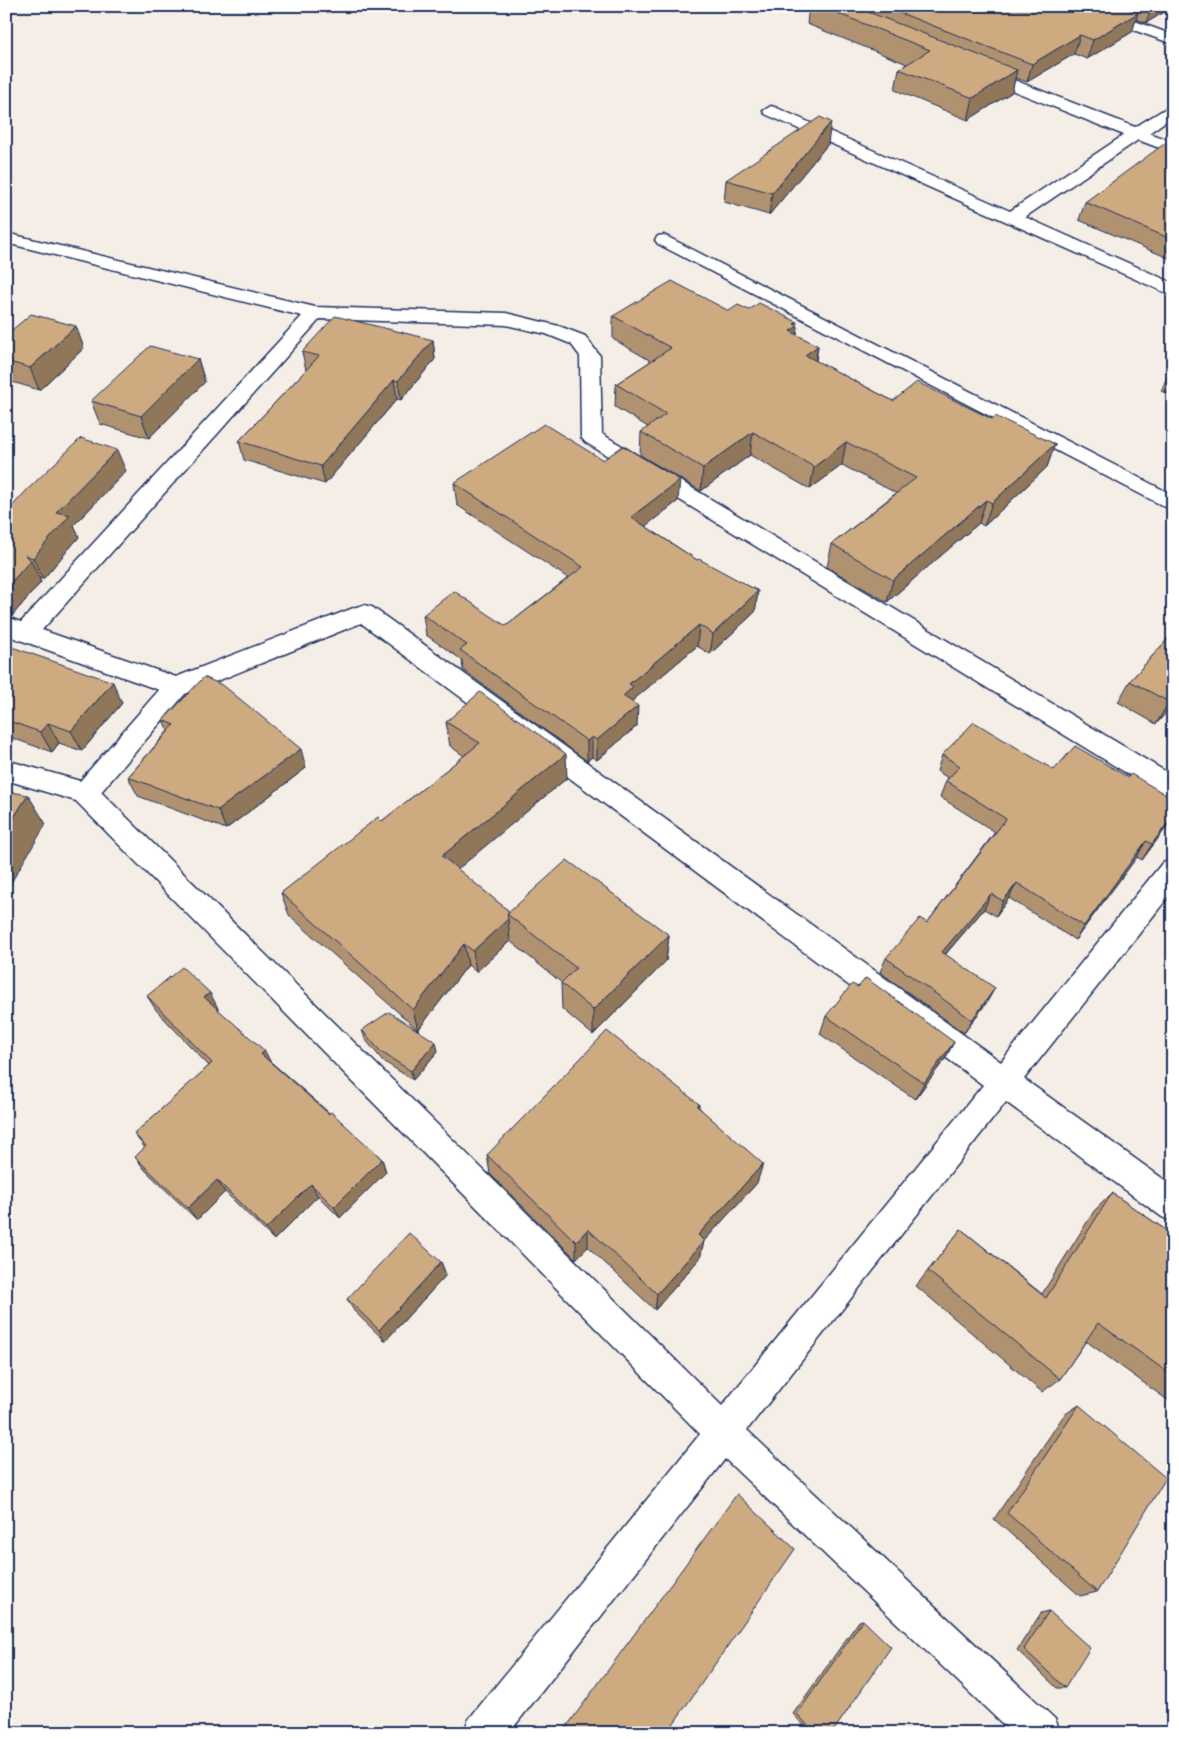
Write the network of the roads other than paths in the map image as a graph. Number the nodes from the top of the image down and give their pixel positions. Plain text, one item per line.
1 (1079, 6) edge
2 (1173, 40) edge
3 (970, 68) edge
4 (1173, 109) edge
5 (771, 111) dead end
6 (1136, 134) junction
7 (1173, 148) edge
8 (1012, 218) junction
9 (6, 238) edge
10 (664, 240) dead end
11 (1173, 290) edge
12 (315, 313) junction
13 (1173, 504) edge
14 (16, 629) edge
15 (176, 687) junction
16 (6, 770) edge
17 (1173, 789) edge
18 (85, 793) junction
19 (1173, 870) edge
20 (1002, 1083) junction
21 (1173, 1206) edge
22 (723, 1432) junction
23 (483, 1733) edge
24 (1040, 1733) edge

1 - 2 street
3 - 6 street
4 - 6 street
5 - 8 street
6 - 7 street
6 - 8 street
8 - 11 street
9 - 12 street
10 - 13 street
12 - 14 street
12 - 17 street
14 - 15 street
15 - 18 street
15 - 20 street
16 - 18 street
18 - 22 street
19 - 20 street
20 - 21 street
20 - 22 street
22 - 23 street
22 - 24 street

